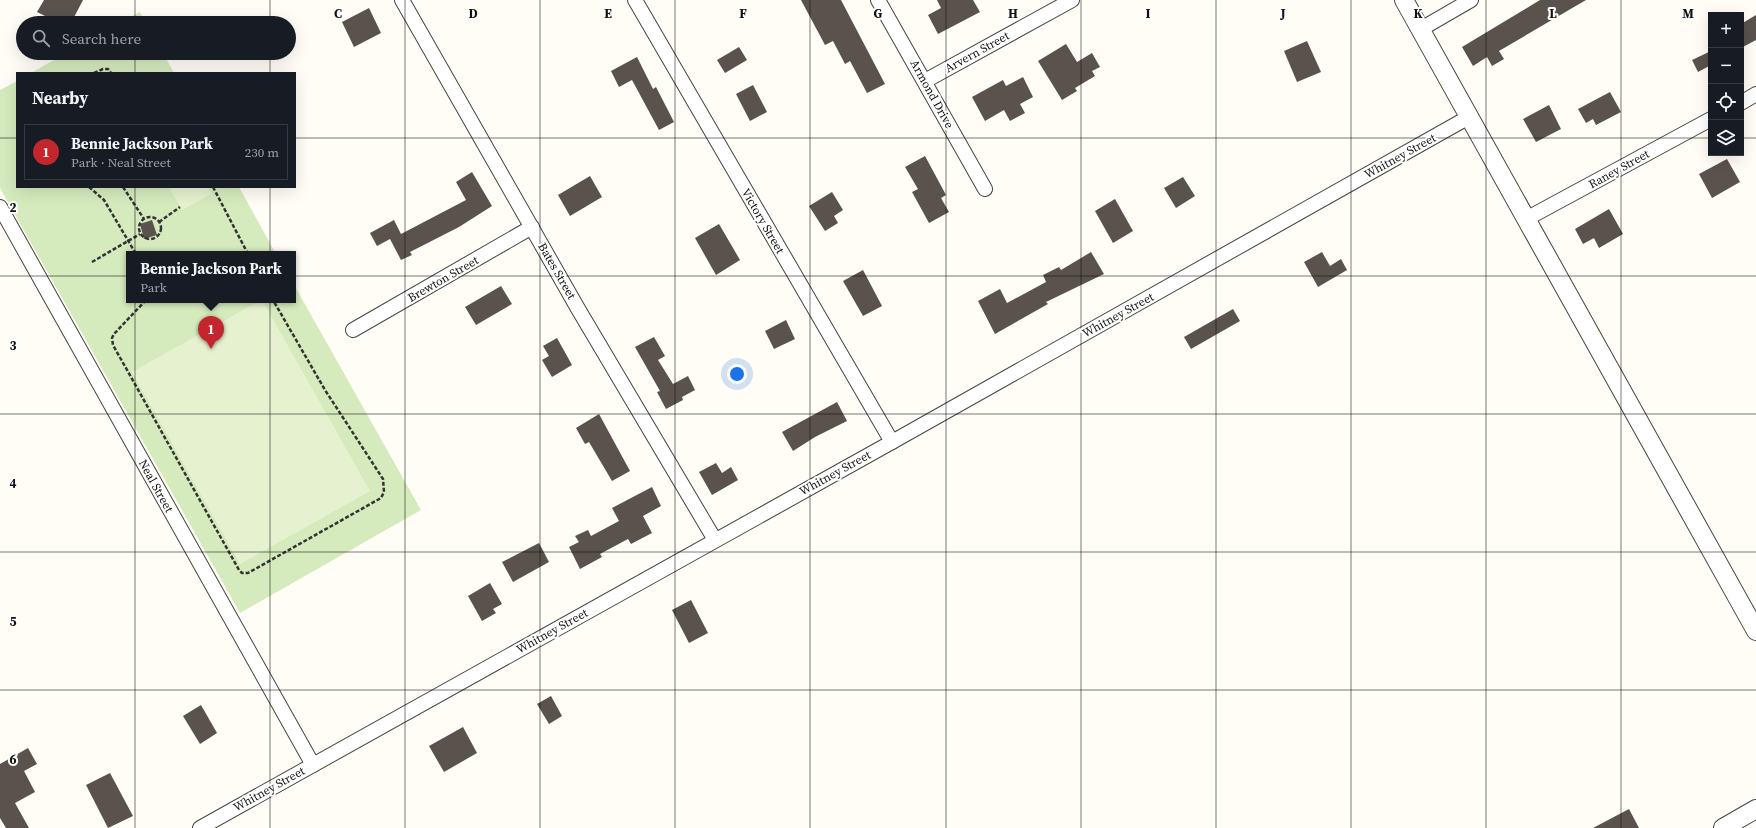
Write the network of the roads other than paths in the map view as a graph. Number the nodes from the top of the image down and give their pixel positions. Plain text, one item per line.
1 (402, 0) edge
2 (635, 0) edge
3 (878, 0) edge
4 (1072, 0) edge
5 (1404, 0) edge
6 (1471, 0) edge
7 (1421, 29) junction
8 (925, 81) junction
9 (1756, 94) edge
10 (1744, 101) edge
11 (1469, 117) junction
12 (1709, 120) edge
13 (985, 189) dead end
14 (0, 207) edge
15 (1526, 219) junction
16 (532, 227) junction
17 (353, 330) dead end
18 (892, 442) junction
19 (715, 540) junction
20 (1756, 631) edge
21 (312, 766) junction
22 (1756, 809) edge
23 (200, 828) edge
24 (1723, 828) edge

1 - 16 street, Bates Street
2 - 18 street, Victory Street
3 - 8 street, Armond Drive
4 - 8 street, Arvern Street
5 - 7 street
6 - 7 street
7 - 11 street
8 - 13 street, Armond Drive
9 - 10 street
11 - 15 street
11 - 18 street, Whitney Street
12 - 15 street, Raney Street
14 - 21 street, Neal Street
15 - 20 street
16 - 17 street, Brewton Street
16 - 19 street, Bates Street
18 - 19 street, Whitney Street
19 - 21 street, Whitney Street
21 - 23 street, Whitney Street
22 - 24 street

